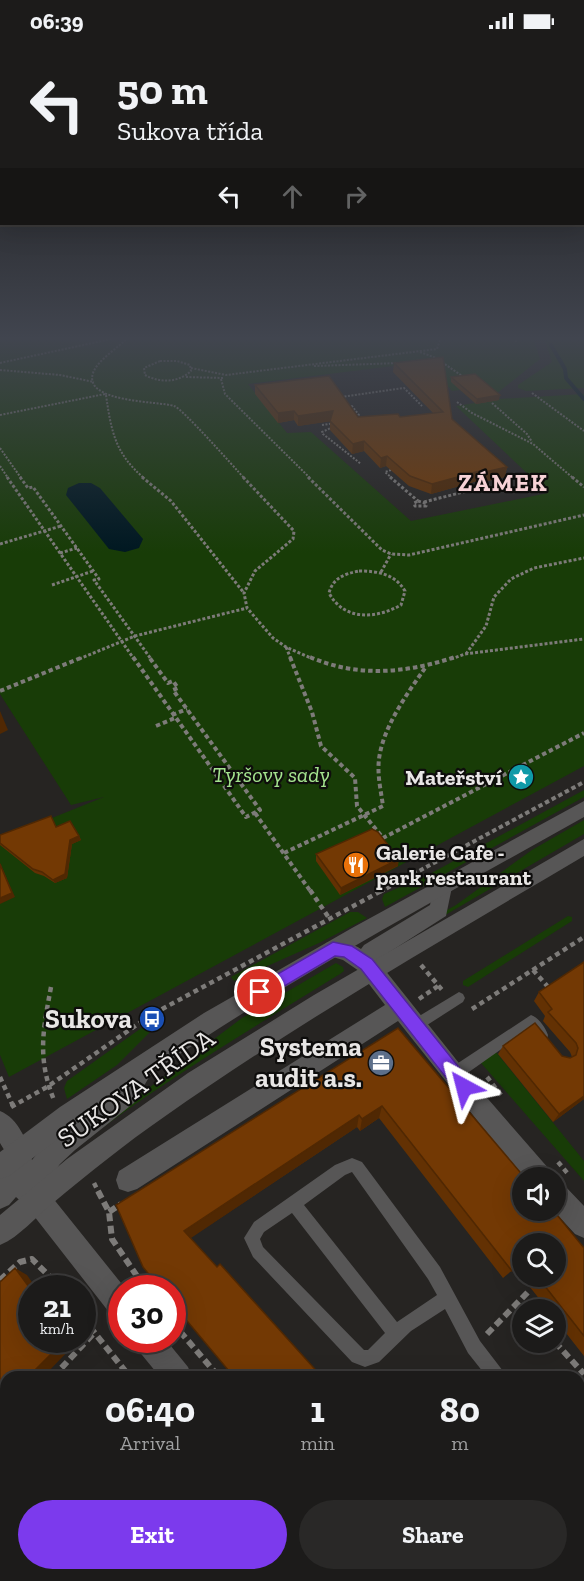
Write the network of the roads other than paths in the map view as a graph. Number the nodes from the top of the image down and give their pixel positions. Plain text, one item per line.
1 (584, 808) edge
2 (584, 847) edge
3 (442, 887) junction
4 (333, 949) junction
5 (372, 972) junction
6 (459, 998) dead end
7 (410, 1003) junction
8 (416, 1025) junction
9 (549, 1042) edge
10 (148, 1060) junction
11 (454, 1074) junction
12 (6, 1115) edge
13 (20, 1152) junction
14 (531, 1167) edge
15 (3, 1180) edge
16 (128, 1180) dead end
17 (36, 1198) junction
18 (293, 1203) junction
19 (566, 1206) edge
20 (584, 1225) edge
21 (0, 1232) edge
22 (108, 1288) edge
23 (448, 1297) junction
24 (396, 1334) junction
25 (159, 1353) edge
26 (173, 1371) edge
27 (492, 1371) edge

1 - 3 street, SUKOVA TŘÍDA
2 - 5 street, SUKOVA TŘÍDA
3 - 4 street, SUKOVA TŘÍDA
3 - 5 street
4 - 5 street
4 - 10 street, SUKOVA TŘÍDA
5 - 7 street
5 - 17 street, SUKOVA TŘÍDA
6 - 8 lane
7 - 8 street
7 - 16 street
8 - 11 street
9 - 11 lane
10 - 13 street, SUKOVA TŘÍDA
10 - 17 street, SUKOVA TŘÍDA
11 - 14 street
12 - 13 street
13 - 15 street
15 - 17 street
17 - 21 street, SUKOVA TŘÍDA
17 - 22 street
18 - 23 lane
18 - 24 lane
18 - 24 lane
19 - 20 street
23 - 24 lane
23 - 27 lane
25 - 26 street

